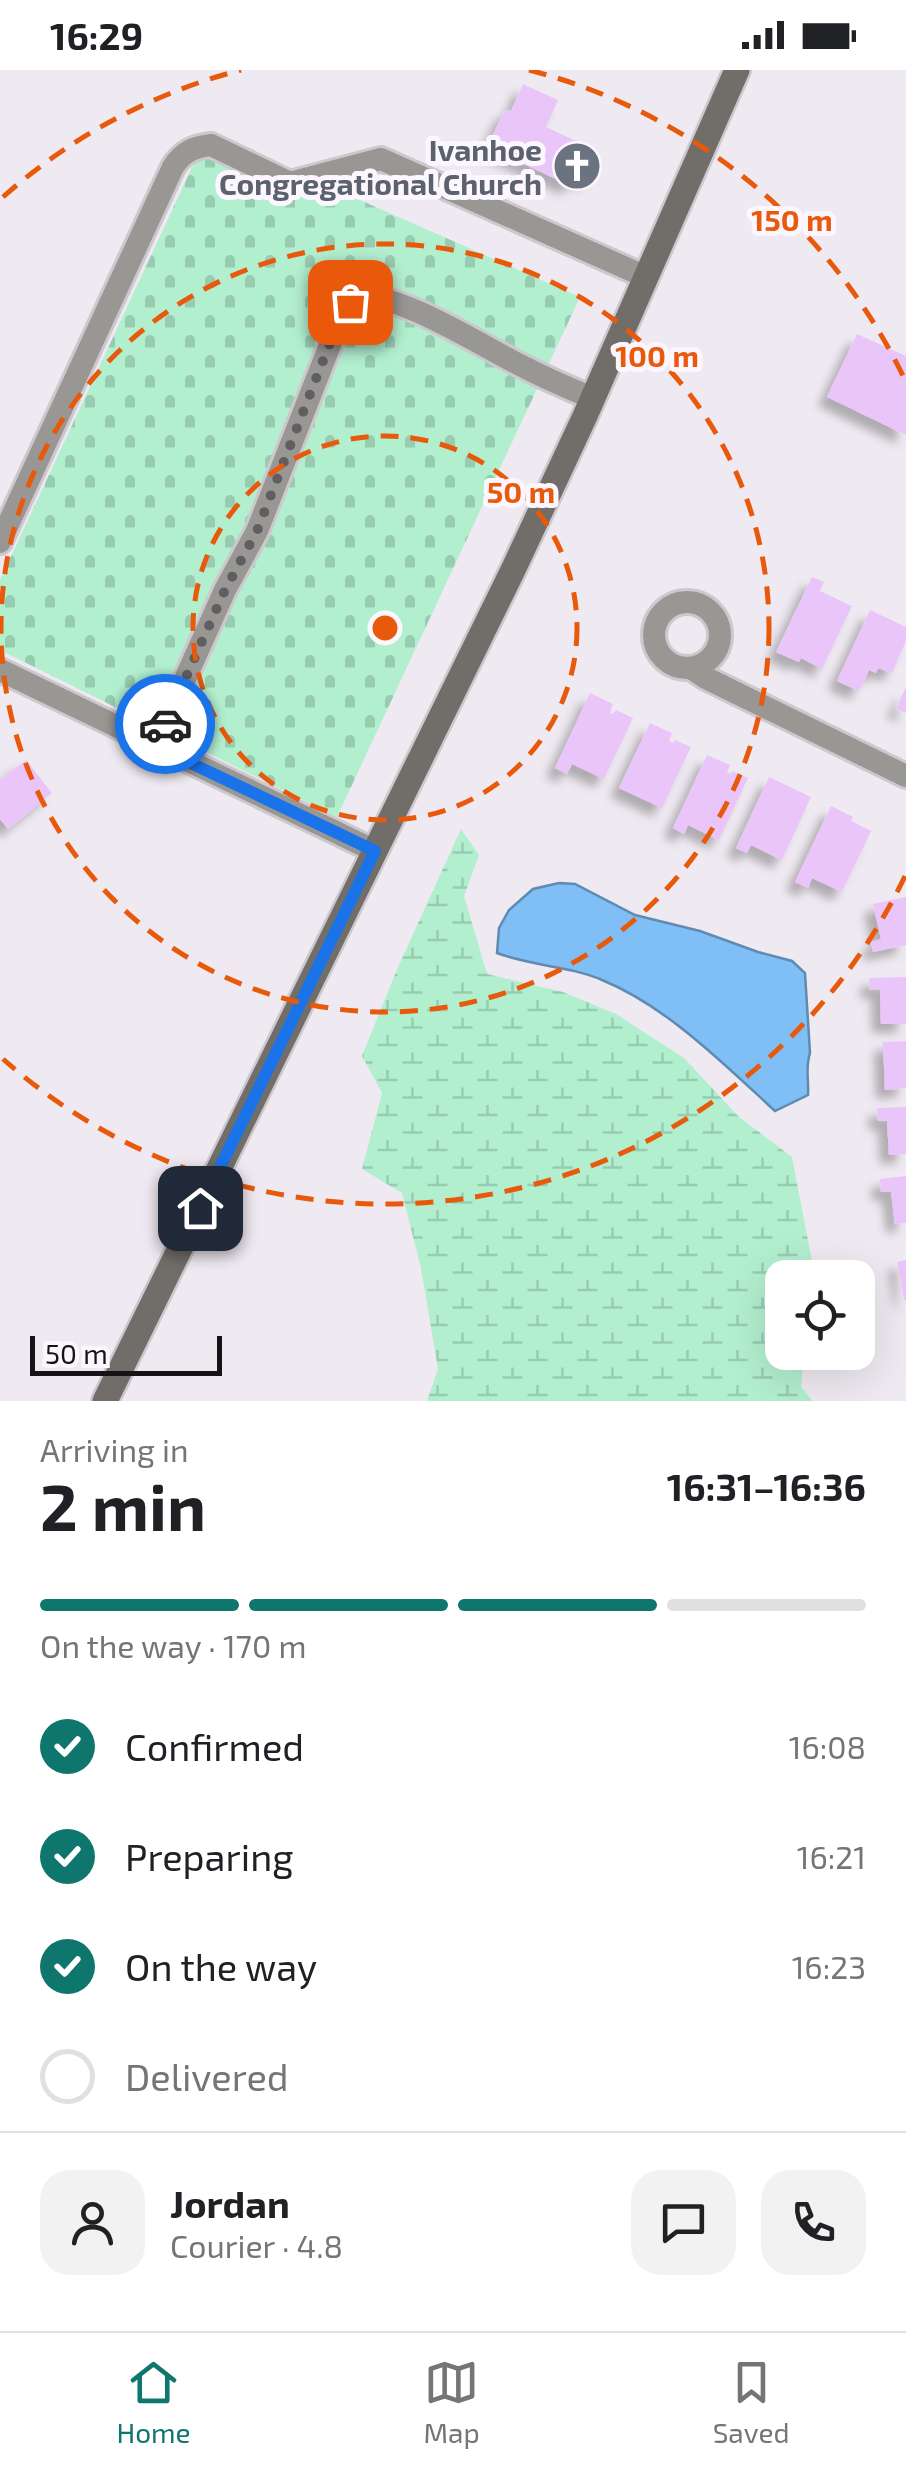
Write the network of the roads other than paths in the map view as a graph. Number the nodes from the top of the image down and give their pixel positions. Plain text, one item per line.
1 (737, 70) edge
2 (646, 276) junction
3 (592, 398) junction
4 (0, 542) edge
5 (691, 668) dead end
6 (0, 670) edge
7 (155, 746) junction
8 (906, 776) edge
9 (375, 851) junction
10 (105, 1401) edge

1 - 2 main road
2 - 3 main road
2 - 4 street
3 - 7 street
3 - 9 main road
5 - 8 street
6 - 7 street
7 - 9 street
9 - 10 main road

